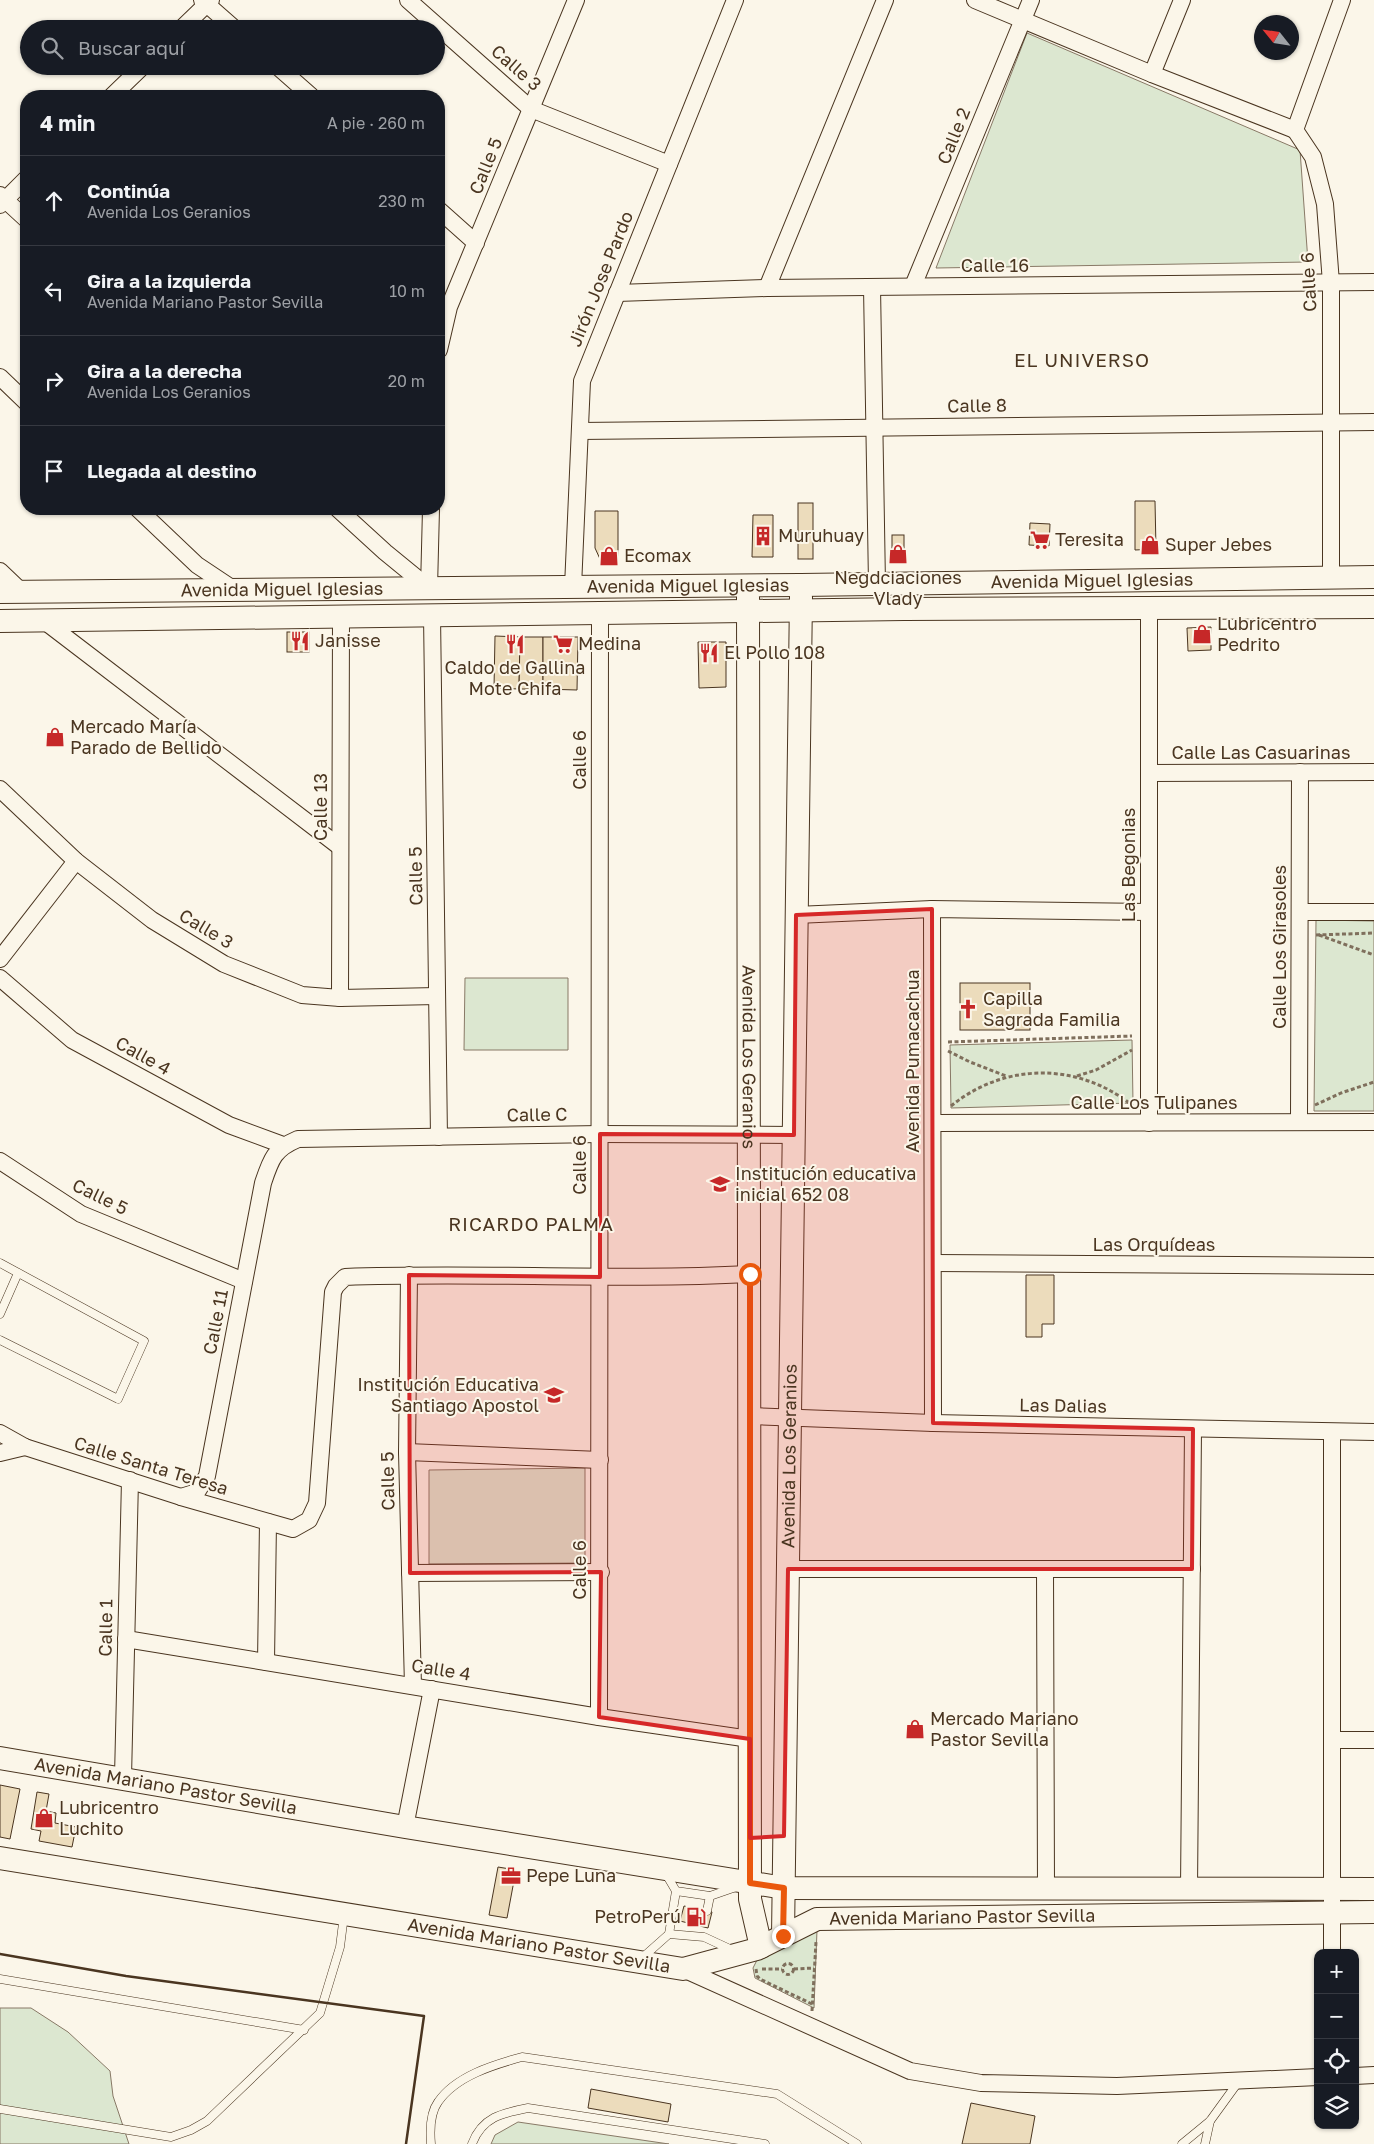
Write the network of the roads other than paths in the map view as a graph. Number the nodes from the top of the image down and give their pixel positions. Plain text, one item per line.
1 (408, 0) edge
2 (576, 0) edge
3 (735, 0) edge
4 (885, 0) edge
5 (975, 0) edge
6 (1031, 0) edge
7 (1182, 0) edge
8 (1342, 0) edge
9 (207, 1) edge
10 (189, 20) edge
11 (225, 20) edge
12 (431, 20) edge
13 (1023, 20) junction
14 (445, 33) edge
15 (1152, 74) junction
16 (134, 75) edge
17 (287, 75) edge
18 (118, 90) edge
19 (304, 90) edge
20 (531, 109) junction
21 (1295, 130) junction
22 (669, 164) junction
23 (20, 184) edge
24 (2, 200) edge
25 (20, 214) edge
26 (445, 215) edge
27 (476, 243) junction
28 (1374, 282) edge
29 (1331, 283) junction
30 (913, 286) junction
31 (872, 287) junction
32 (767, 288) junction
33 (617, 293) junction
34 (445, 324) edge
35 (0, 378) edge
36 (20, 396) edge
37 (1332, 422) junction
38 (1374, 422) edge
39 (875, 427) junction
40 (580, 431) junction
41 (144, 515) edge
42 (345, 515) edge
43 (431, 515) edge
44 (0, 571) edge
45 (1374, 576) edge
46 (1331, 577) junction
47 (877, 584) junction
48 (801, 585) junction
49 (748, 586) junction
50 (573, 587) junction
51 (429, 588) junction
52 (236, 591) junction
53 (11, 592) edge
54 (1148, 607) junction
55 (1374, 607) edge
56 (801, 610) junction
57 (748, 611) junction
58 (600, 613) junction
59 (432, 615) junction
60 (341, 616) junction
61 (42, 620) junction
62 (0, 621) edge
63 (1300, 772) junction
64 (1374, 772) edge
65 (1149, 773) junction
66 (0, 789) edge
67 (340, 847) junction
68 (76, 861) junction
69 (932, 909) junction
70 (1149, 912) junction
71 (1300, 912) junction
72 (1374, 912) edge
73 (796, 914) junction
74 (0, 959) edge
75 (0, 978) edge
76 (437, 996) junction
77 (340, 998) junction
78 (1299, 1122) junction
79 (1374, 1122) edge
80 (934, 1123) junction
81 (1149, 1123) junction
82 (600, 1134) junction
83 (749, 1134) junction
84 (794, 1134) junction
85 (439, 1137) junction
86 (283, 1145) junction
87 (2, 1168) edge
88 (0, 1263) edge
89 (934, 1263) junction
90 (1374, 1266) edge
91 (18, 1273) junction
92 (750, 1274) junction
93 (409, 1275) junction
94 (600, 1277) junction
95 (244, 1281) junction
96 (0, 1314) edge
97 (0, 1340) edge
98 (750, 1416) junction
99 (790, 1418) junction
100 (934, 1423) junction
101 (1193, 1429) junction
102 (1332, 1432) junction
103 (1374, 1432) edge
104 (0, 1433) edge
105 (25, 1447) junction
106 (407, 1452) junction
107 (0, 1453) edge
108 (600, 1460) junction
109 (130, 1480) junction
110 (181, 1497) junction
111 (268, 1522) junction
112 (788, 1569) junction
113 (1044, 1569) junction
114 (1192, 1569) junction
115 (601, 1572) junction
116 (410, 1573) junction
117 (126, 1639) junction
118 (266, 1662) junction
119 (413, 1686) junction
120 (432, 1689) junction
121 (599, 1716) junction
122 (750, 1739) junction
123 (1333, 1740) junction
124 (1374, 1740) edge
125 (0, 1758) edge
126 (123, 1777) junction
127 (405, 1827) junction
128 (784, 1836) junction
129 (750, 1838) junction
130 (0, 1858) edge
131 (662, 1868) junction
132 (750, 1883) junction
133 (784, 1888) junction
134 (1189, 1888) junction
135 (1046, 1889) junction
136 (1332, 1889) junction
137 (1374, 1889) edge
138 (676, 1891) junction
139 (710, 1896) junction
140 (1332, 1911) junction
141 (707, 1912) dead end
142 (1374, 1912) edge
143 (344, 1914) junction
144 (705, 1927) dead end
145 (669, 1934) junction
146 (783, 1936) junction
147 (704, 1937) junction
148 (1332, 1949) edge
149 (753, 1958) junction
150 (638, 1962) junction
151 (683, 1968) junction
152 (0, 1978) edge
153 (304, 2030) junction
154 (1374, 2075) edge
155 (1359, 2076) edge
156 (1314, 2078) edge
157 (1239, 2081) junction
158 (0, 2109) edge
159 (1210, 2121) junction
160 (430, 2144) edge
161 (472, 2144) edge
162 (765, 2144) edge
163 (856, 2144) edge
164 (1182, 2144) edge
165 (1205, 2144) edge

1 - 12 street, Calle 3
2 - 20 street, Calle 5
3 - 22 street, Jirón Jose Pardo
4 - 32 street
5 - 13 street
6 - 13 street, Calle 2
7 - 15 street
8 - 21 street
9 - 10 street
9 - 11 street
13 - 15 street
13 - 30 street, Calle 2
14 - 20 street, Calle 3
15 - 21 street
16 - 18 street
17 - 19 street
20 - 22 street, Calle 3
20 - 27 street, Calle 5
21 - 29 street, Calle 6
22 - 33 street, Jirón Jose Pardo
23 - 24 street
24 - 25 street
26 - 27 street
27 - 34 street, Calle 5
28 - 29 street, Calle 16
29 - 30 street, Calle 16
29 - 37 street, Calle 6
30 - 31 street, Calle 16
31 - 32 street, Calle 16
31 - 39 street
32 - 33 street, Calle 16
33 - 40 street, Jirón Jose Pardo
35 - 36 street
37 - 38 street, Calle 8
37 - 39 street, Calle 8
37 - 46 street, Calle 6
39 - 40 street, Calle 8
39 - 47 street
40 - 50 street, Jirón Jose Pardo
41 - 52 street
42 - 51 street
43 - 51 street
44 - 53 street
45 - 46 main road, Avenida Miguel Iglesias
46 - 47 main road, Avenida Miguel Iglesias
47 - 48 main road, Avenida Miguel Iglesias
48 - 49 main road, Avenida Miguel Iglesias
48 - 56 main road, Avenida Los Geranios
49 - 50 main road, Avenida Miguel Iglesias
49 - 57 main road, Avenida Los Geranios
50 - 51 main road, Avenida Miguel Iglesias
51 - 52 main road, Avenida Miguel Iglesias
52 - 53 main road, Avenida Miguel Iglesias
54 - 55 main road, Avenida Miguel Iglesias
54 - 56 main road, Avenida Miguel Iglesias
54 - 65 street, Las Begonias
56 - 57 main road, Avenida Miguel Iglesias
56 - 73 main road, Avenida Los Geranios
57 - 58 main road, Avenida Miguel Iglesias
57 - 83 main road, Avenida Los Geranios
58 - 59 main road, Avenida Miguel Iglesias
58 - 82 street, Calle 6
59 - 60 main road, Avenida Miguel Iglesias
59 - 76 street, Calle 5
60 - 61 main road, Avenida Miguel Iglesias
60 - 67 street, Calle 13
61 - 62 main road, Avenida Miguel Iglesias
61 - 67 street
63 - 64 street, Calle Las Casuarinas
63 - 65 street, Calle Las Casuarinas
63 - 71 street, Calle Los Girasoles
65 - 70 street, Las Begonias
66 - 68 street, Calle 3
67 - 77 street, Calle 13
68 - 74 street
68 - 77 street, Calle 3
69 - 70 street
69 - 73 street
69 - 80 street, Avenida Pumacachua
70 - 81 street, Las Begonias
71 - 72 street
71 - 78 street, Calle Los Girasoles
73 - 84 main road, Avenida Los Geranios
75 - 86 street, Calle 4
76 - 77 street, Calle 3
76 - 85 street, Calle 5
78 - 79 street, Calle Los Tulipanes
78 - 81 street, Calle Los Tulipanes
80 - 81 street, Calle Los Tulipanes
80 - 89 street, Avenida Pumacachua
82 - 83 street, Calle C
82 - 85 street, Calle C
82 - 94 street, Calle 6
83 - 84 street, Calle C
83 - 92 main road, Avenida Los Geranios
84 - 99 main road, Avenida Los Geranios
85 - 86 street, Calle C
86 - 95 street, Calle 11
87 - 95 street, Calle 5
88 - 91 lane
89 - 90 street, Las Orquídeas
89 - 100 street, Avenida Pumacachua
91 - 96 lane
91 - 97 lane
92 - 94 street
92 - 98 main road, Avenida Los Geranios
93 - 94 street
93 - 106 street, Calle 5
93 - 111 street, Calle Santa Teresa
94 - 108 street, Calle 6
95 - 110 street, Calle 11
98 - 99 street, Las Dalias
98 - 122 main road, Avenida Los Geranios
99 - 100 street, Las Dalias
99 - 112 main road, Avenida Los Geranios
100 - 101 street, Las Dalias
101 - 102 street, Las Dalias
101 - 114 street
102 - 103 street, Las Dalias
102 - 123 street
104 - 105 street, Calle Santa Teresa
105 - 107 street
105 - 109 street, Calle Santa Teresa
106 - 108 street
106 - 116 street, Calle 5
108 - 115 street, Calle 6
109 - 110 street, Calle Santa Teresa
109 - 117 street, Calle 1
110 - 111 street, Calle Santa Teresa
111 - 118 street
112 - 113 street
112 - 128 main road, Avenida Los Geranios
113 - 114 street
113 - 135 street
114 - 134 street
115 - 116 street
115 - 121 street, Calle 6
116 - 119 street, Calle 5
117 - 118 street, Calle 4
117 - 126 street, Calle 1
118 - 119 street, Calle 4
119 - 120 street, Calle 4
120 - 121 street, Calle 4
120 - 127 street
121 - 122 street, Calle 4
122 - 129 main road, Avenida Los Geranios
123 - 124 street
123 - 136 street
125 - 126 main road, Avenida Mariano Pastor Sevilla
126 - 127 main road, Avenida Mariano Pastor Sevilla
127 - 131 main road, Avenida Mariano Pastor Sevilla
128 - 129 main road
128 - 133 main road, Avenida Los Geranios
129 - 132 main road, Avenida Los Geranios
130 - 143 main road, Avenida Mariano Pastor Sevilla
131 - 132 main road, Avenida Mariano Pastor Sevilla
131 - 138 lane
132 - 133 main road, Avenida Mariano Pastor Sevilla
132 - 139 lane
132 - 149 main road, Avenida Los Geranios
133 - 135 main road, Avenida Mariano Pastor Sevilla
133 - 146 main road, Avenida Los Geranios
134 - 135 main road, Avenida Mariano Pastor Sevilla
134 - 136 main road, Avenida Mariano Pastor Sevilla
136 - 137 main road, Avenida Mariano Pastor Sevilla
136 - 140 street
138 - 139 lane
138 - 145 lane
139 - 141 lane
140 - 142 main road, Avenida Mariano Pastor Sevilla
140 - 146 main road, Avenida Mariano Pastor Sevilla
140 - 148 street
143 - 150 main road, Avenida Mariano Pastor Sevilla
143 - 153 lane
144 - 147 lane
145 - 147 lane
145 - 150 lane
146 - 149 main road, Avenida Mariano Pastor Sevilla
147 - 149 lane
149 - 151 main road, Avenida Mariano Pastor Sevilla
150 - 151 main road, Avenida Mariano Pastor Sevilla
151 - 157 street
152 - 153 lane
153 - 158 lane
154 - 155 street
156 - 157 street
157 - 159 lane
159 - 164 lane
159 - 165 lane
160 - 163 lane
161 - 162 lane

